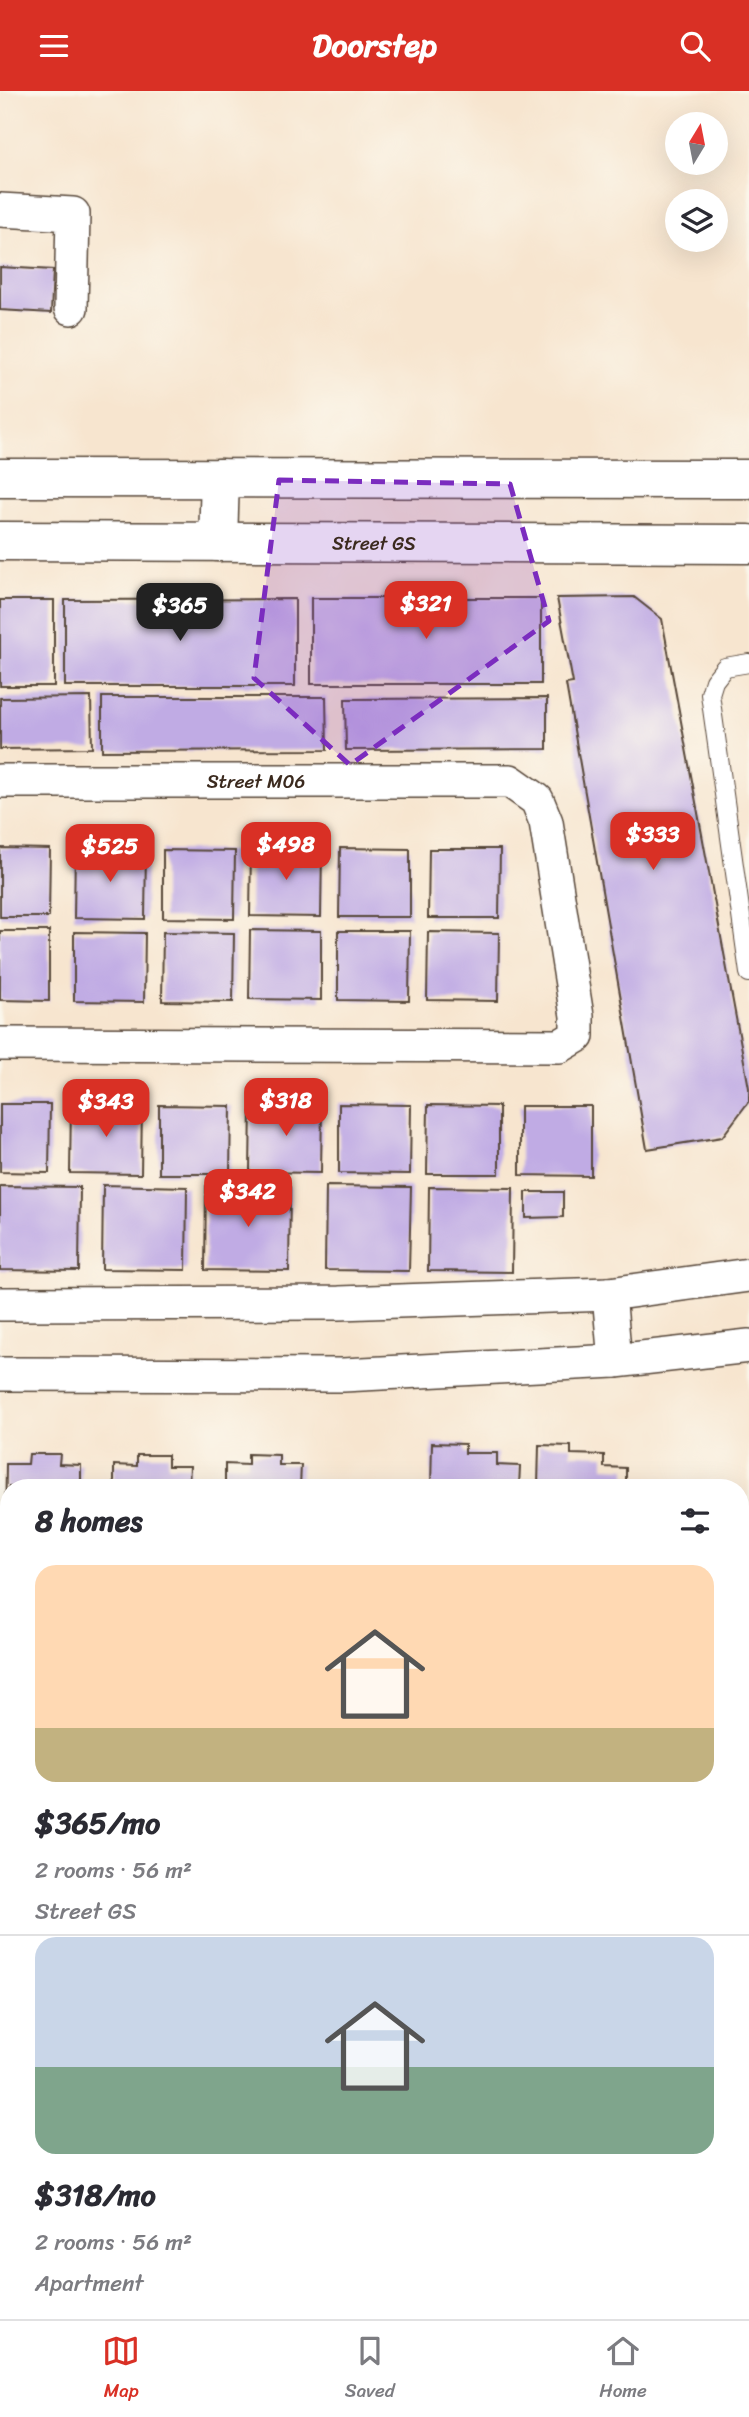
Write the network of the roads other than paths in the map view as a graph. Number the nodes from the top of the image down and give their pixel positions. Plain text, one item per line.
1 (0, 211) edge
2 (71, 309) dead end
3 (0, 478) edge
4 (220, 478) junction
5 (749, 479) edge
6 (0, 541) edge
7 (218, 542) junction
8 (749, 544) edge
9 (749, 663) edge
10 (0, 781) edge
11 (749, 973) edge
12 (0, 1044) edge
13 (749, 1275) edge
14 (609, 1294) junction
15 (0, 1304) edge
16 (749, 1346) edge
17 (615, 1361) junction
18 (0, 1374) edge

1 - 2 street
3 - 4 street
4 - 5 street
4 - 7 street
6 - 7 street, Street GS
7 - 8 street, Street GS
9 - 11 lane
10 - 12 street, Street M06
13 - 14 street
14 - 15 street
14 - 17 street
16 - 17 street
17 - 18 street

